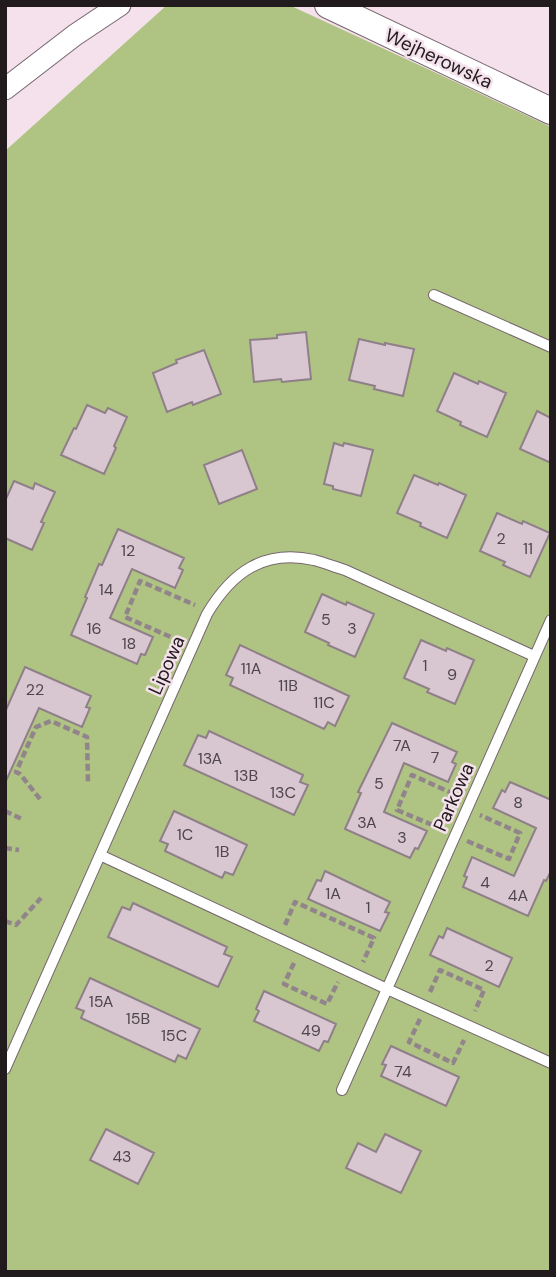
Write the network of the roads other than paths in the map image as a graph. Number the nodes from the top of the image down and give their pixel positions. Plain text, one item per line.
1 (120, 5) edge
2 (328, 5) edge
3 (5, 89) edge
4 (551, 111) edge
5 (433, 295) dead end
6 (551, 347) edge
7 (551, 620) edge
8 (534, 656) junction
9 (100, 855) junction
10 (387, 989) junction
11 (551, 1063) edge
12 (5, 1069) edge
13 (342, 1090) dead end

1 - 3 street
2 - 4 street, Wejherowska
5 - 6 lane
7 - 8 lane, Parkowa
8 - 9 lane, Lipowa
8 - 10 lane, Parkowa
9 - 10 lane
9 - 12 lane, Lipowa
10 - 11 lane
10 - 13 lane, Parkowa

